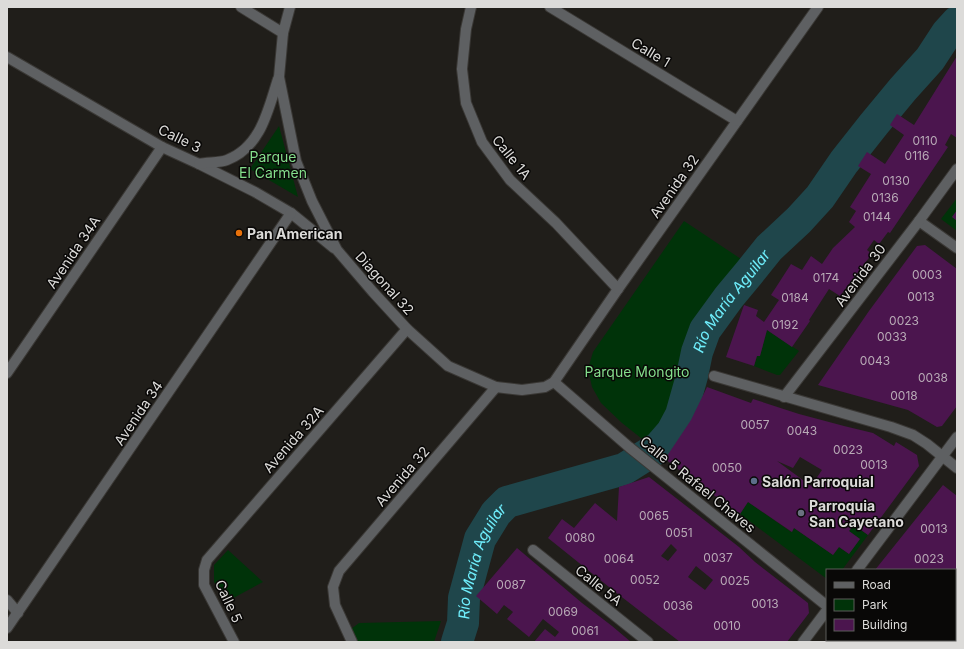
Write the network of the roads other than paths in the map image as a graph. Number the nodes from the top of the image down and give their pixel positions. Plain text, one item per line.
1 (241, 7) edge
2 (290, 7) edge
3 (471, 7) edge
4 (550, 7) edge
5 (818, 7) edge
6 (283, 33) junction
7 (7, 56) edge
8 (279, 78) junction
9 (737, 121) junction
10 (162, 146) junction
11 (199, 164) junction
12 (957, 169) edge
13 (291, 213) junction
14 (919, 221) junction
15 (957, 248) edge
16 (337, 250) junction
17 (618, 289) junction
18 (407, 329) junction
19 (7, 373) edge
20 (714, 376) dead end
21 (554, 382) junction
22 (496, 388) junction
23 (784, 397) junction
24 (957, 437) edge
25 (943, 456) junction
26 (957, 468) edge
27 (533, 550) dead end
28 (858, 569) edge
29 (204, 570) joint
30 (7, 600) edge
31 (826, 605) edge
32 (826, 611) edge
33 (18, 613) junction
34 (7, 628) edge
35 (234, 642) edge
36 (352, 642) edge
37 (648, 642) edge
38 (803, 642) edge

1 - 6 street
2 - 6 street, Diagonal 32
3 - 17 street, Calle 1A
4 - 9 street, Calle 1
5 - 9 street, Avenida 32
6 - 8 street, Diagonal 32
7 - 10 street, Calle 3
8 - 11 street, Diagonal 32
8 - 16 street, Diagonal 32
9 - 17 street, Avenida 32
10 - 11 street, Calle 3
10 - 19 street, Avenida 34A
11 - 13 street, Calle 3
12 - 14 street, Avenida 30
13 - 16 street, Calle 3
13 - 33 street, Avenida 34
14 - 15 street
14 - 23 street, Avenida 30
16 - 18 street, Diagonal 32
17 - 21 street, Avenida 32
18 - 22 street, Diagonal 32
18 - 29 street, Avenida 32A
20 - 23 street
21 - 22 street, Diagonal 32
21 - 31 street, Calle 5 Rafael Chaves
22 - 36 street, Avenida 32
23 - 25 street
24 - 25 street
25 - 26 street
25 - 28 street
27 - 37 street, Calle 5A
29 - 35 street, Calle 5
30 - 33 street
32 - 38 street
33 - 34 street, Avenida 34

